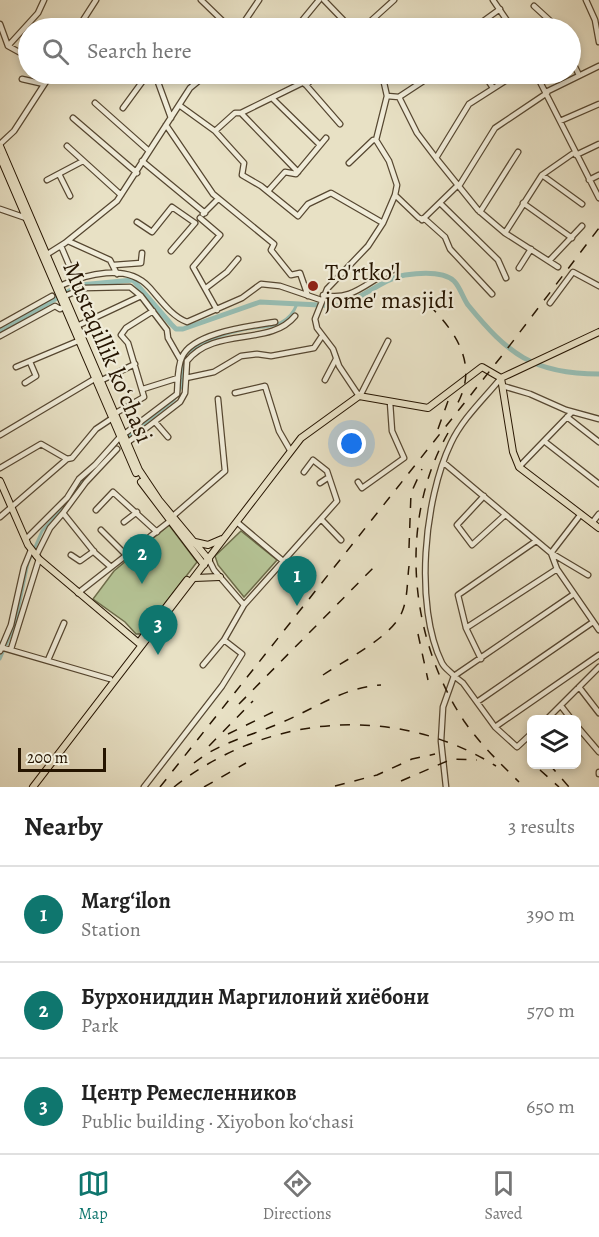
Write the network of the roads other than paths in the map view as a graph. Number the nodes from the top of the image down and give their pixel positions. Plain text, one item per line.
1 (44, 0) edge
2 (96, 0) edge
3 (201, 0) edge
4 (259, 0) edge
5 (322, 0) edge
6 (394, 0) edge
7 (493, 0) edge
8 (586, 0) edge
9 (534, 6) dead end
10 (500, 9) junction
11 (33, 18) edge
12 (85, 18) edge
13 (220, 18) edge
14 (247, 18) edge
15 (305, 18) edge
16 (341, 18) edge
17 (374, 18) edge
18 (488, 18) edge
19 (506, 18) edge
20 (547, 18) edge
21 (0, 24) edge
22 (18, 35) edge
23 (599, 42) edge
24 (8, 46) junction
25 (18, 52) edge
26 (599, 66) edge
27 (581, 74) edge
28 (44, 84) edge
29 (141, 84) edge
30 (159, 84) edge
31 (195, 84) edge
32 (304, 84) joint
33 (384, 84) edge
34 (419, 84) edge
35 (490, 84) edge
36 (500, 84) edge
37 (542, 84) edge
38 (562, 84) edge
39 (493, 88) junction
40 (546, 92) junction
41 (387, 96) junction
42 (399, 97) junction
43 (273, 99) junction
44 (95, 103) dead end
45 (599, 104) edge
46 (179, 105) junction
47 (123, 108) dead end
48 (241, 113) junction
49 (73, 118) dead end
50 (171, 118) junction
51 (560, 121) junction
52 (340, 124) dead end
53 (166, 125) junction
54 (215, 131) junction
55 (326, 138) dead end
56 (376, 140) junction
57 (599, 144) edge
58 (0, 145) edge
59 (320, 145) junction
60 (67, 146) dead end
61 (149, 151) junction
62 (518, 152) dead end
63 (575, 154) junction
64 (0, 157) edge
65 (436, 158) junction
66 (83, 161) junction
67 (142, 161) junction
68 (349, 163) dead end
69 (298, 172) junction
70 (137, 173) junction
71 (59, 174) junction
72 (599, 175) edge
73 (542, 176) junction
74 (47, 180) dead end
75 (589, 180) junction
76 (459, 185) junction
77 (268, 191) junction
78 (121, 195) junction
79 (395, 195) junction
80 (70, 196) dead end
81 (599, 198) edge
82 (218, 199) junction
83 (440, 203) junction
84 (523, 203) junction
85 (582, 204) dead end
86 (0, 208) edge
87 (480, 212) junction
88 (205, 213) junction
89 (200, 218) junction
90 (26, 219) junction
91 (422, 220) junction
92 (137, 222) dead end
93 (195, 223) junction
94 (383, 223) junction
95 (582, 226) dead end
96 (505, 233) junction
97 (572, 238) junction
98 (68, 241) junction
99 (60, 246) junction
100 (531, 249) junction
101 (171, 251) dead end
102 (142, 253) dead end
103 (45, 256) junction
104 (238, 259) dead end
105 (549, 261) junction
106 (114, 265) junction
107 (558, 267) dead end
108 (519, 268) dead end
109 (393, 270) dead end
110 (117, 274) junction
111 (506, 278) dead end
112 (75, 279) junction
113 (599, 286) edge
114 (206, 288) junction
115 (492, 294) dead end
116 (61, 296) junction
117 (141, 296) junction
118 (308, 296) junction
119 (321, 300) junction
120 (549, 303) dead end
121 (217, 310) junction
122 (153, 312) junction
123 (295, 316) dead end
124 (275, 322) dead end
125 (0, 325) edge
126 (77, 326) junction
127 (599, 332) edge
128 (0, 336) edge
129 (322, 336) junction
130 (78, 341) junction
131 (388, 341) dead end
132 (180, 359) junction
133 (336, 359) junction
134 (29, 360) junction
135 (135, 364) junction
136 (16, 368) dead end
137 (178, 378) junction
138 (186, 378) junction
139 (501, 378) junction
140 (98, 379) junction
141 (325, 380) dead end
142 (25, 383) dead end
143 (503, 386) junction
144 (142, 389) junction
145 (235, 393) dead end
146 (360, 396) junction
147 (218, 399) dead end
148 (390, 402) junction
149 (572, 412) junction
150 (112, 416) junction
151 (567, 417) junction
152 (599, 419) edge
153 (155, 422) junction
154 (0, 435) edge
155 (121, 436) junction
156 (168, 437) dead end
157 (544, 441) junction
158 (599, 442) edge
159 (127, 448) junction
160 (117, 449) dead end
161 (290, 450) junction
162 (67, 459) junction
163 (444, 463) junction
164 (519, 466) junction
165 (0, 468) edge
166 (304, 472) dead end
167 (329, 477) junction
168 (0, 481) edge
169 (358, 482) dead end
170 (320, 483) dead end
171 (599, 484) edge
172 (484, 496) junction
173 (10, 506) junction
174 (96, 510) dead end
175 (137, 512) junction
176 (63, 513) junction
177 (580, 514) junction
178 (599, 514) edge
179 (505, 515) junction
180 (0, 518) edge
181 (321, 519) junction
182 (173, 521) junction
183 (124, 522) dead end
184 (592, 522) junction
185 (238, 523) junction
186 (599, 528) edge
187 (101, 530) dead end
188 (157, 532) junction
189 (227, 536) junction
190 (341, 540) dead end
191 (192, 541) junction
192 (536, 541) junction
193 (32, 550) junction
194 (94, 551) junction
195 (551, 553) junction
196 (71, 555) dead end
197 (126, 555) junction
198 (205, 561) junction
199 (283, 561) junction
200 (111, 567) junction
201 (557, 569) junction
202 (588, 575) dead end
203 (220, 577) junction
204 (193, 578) junction
205 (78, 593) junction
206 (574, 594) junction
207 (244, 605) junction
208 (593, 622) junction
209 (64, 624) dead end
210 (466, 628) junction
211 (599, 630) edge
212 (224, 640) junction
213 (140, 644) junction
214 (0, 648) edge
215 (11, 649) junction
216 (599, 655) edge
217 (481, 659) junction
218 (48, 660) junction
219 (203, 665) dead end
220 (599, 667) edge
221 (454, 676) junction
222 (110, 679) junction
223 (579, 687) junction
224 (477, 702) junction
225 (561, 706) junction
226 (599, 713) edge
227 (551, 715) edge
228 (568, 715) edge
229 (495, 728) junction
230 (581, 731) edge
231 (527, 737) edge
232 (599, 752) edge
233 (29, 787) edge
234 (33, 787) edge
235 (144, 787) edge
236 (446, 787) edge

1 - 11 street
2 - 12 street
3 - 13 street
4 - 14 street
5 - 15 street
5 - 16 street
6 - 17 street
7 - 10 street
8 - 23 street
9 - 20 street
10 - 18 street
10 - 19 street
21 - 24 street
22 - 24 street
24 - 25 street
26 - 27 street
28 - 58 street
29 - 47 street
30 - 50 street
31 - 46 street
32 - 43 street
32 - 52 street
33 - 41 street
34 - 42 street
35 - 39 street
36 - 39 street
37 - 40 street
38 - 40 street
39 - 65 street
40 - 51 street
40 - 76 street
41 - 42 street
41 - 56 street
42 - 65 street
43 - 48 street
43 - 59 street
44 - 61 street
45 - 51 street
46 - 50 street
46 - 54 street
48 - 54 street
48 - 69 street
49 - 70 street
50 - 53 street
51 - 63 street
53 - 61 street
53 - 82 street
54 - 77 street
55 - 59 street
56 - 68 street
56 - 79 street
57 - 63 street
58 - 103 main road, Mustaqillik koʻchasi
59 - 69 street
60 - 66 street
61 - 67 street
62 - 87 street
63 - 73 street
63 - 75 street
64 - 90 main road, Mustaqillik koʻchasi
65 - 76 street
66 - 71 street
66 - 78 street
67 - 70 street
67 - 88 street
69 - 77 street
70 - 78 street
71 - 74 street
71 - 80 street
72 - 75 street
73 - 84 street
73 - 85 street
75 - 81 street
76 - 83 street
76 - 87 street
77 - 94 street
78 - 98 street
79 - 91 street
79 - 94 street
82 - 88 street
82 - 118 street
83 - 91 street
83 - 111 street
84 - 96 street
84 - 97 street
86 - 90 street
87 - 96 street
88 - 89 street
89 - 93 street
89 - 114 street
90 - 103 main road, Mustaqillik koʻchasi
91 - 115 street
92 - 93 street
93 - 101 street
94 - 119 street
95 - 97 street
96 - 100 street
97 - 105 street
98 - 99 street
98 - 106 street
99 - 103 street
99 - 112 street
100 - 105 street
100 - 108 street
102 - 106 street
103 - 116 main road, Mustaqillik koʻchasi
104 - 114 street
105 - 107 street
106 - 110 street
109 - 119 street
110 - 112 street
110 - 121 street
112 - 116 street
113 - 120 street
114 - 121 street
116 - 117 street
116 - 125 street
116 - 126 main road, Mustaqillik koʻchasi
116 - 128 street
116 - 130 main road, Mustaqillik koʻchasi
117 - 122 street
117 - 126 street
118 - 119 street
118 - 121 street
119 - 129 street
122 - 132 street
122 - 135 street
123 - 138 street
124 - 132 street
126 - 140 main road, Mustaqillik koʻchasi
127 - 139 main road
129 - 133 street
129 - 138 street
130 - 134 street
130 - 140 main road, Mustaqillik koʻchasi
131 - 146 street
132 - 137 street
133 - 141 street
133 - 146 street
134 - 136 street
134 - 142 street
135 - 140 street
135 - 144 street
137 - 144 street
137 - 155 street
138 - 153 street
139 - 143 main road
139 - 148 main road
139 - 163 street
140 - 150 main road, Mustaqillik koʻchasi
140 - 154 street
143 - 149 street
143 - 164 main road
144 - 150 street
145 - 161 street
146 - 148 main road
146 - 161 main road
147 - 182 street
148 - 169 street
149 - 151 street
149 - 152 street
150 - 155 main road, Mustaqillik koʻchasi
150 - 162 street
151 - 157 street
151 - 158 street
153 - 156 street
153 - 159 street
155 - 159 main road, Mustaqillik koʻchasi
155 - 193 street
157 - 164 street
157 - 171 street
159 - 182 main road, Mustaqillik koʻchasi
160 - 176 street
161 - 185 main road
162 - 165 street
162 - 173 street
163 - 172 street
163 - 221 street
164 - 177 main road
166 - 167 street
167 - 170 street
167 - 181 street
168 - 173 main road
172 - 179 street
172 - 179 street
173 - 180 street
173 - 193 main road
174 - 175 street
175 - 183 street
175 - 188 street
176 - 193 street
176 - 194 street
177 - 184 main road
177 - 195 street
178 - 184 street
179 - 192 street
181 - 190 street
181 - 199 street
182 - 188 street
182 - 191 main road, Mustaqillik koʻchasi
182 - 198 main road, Mustaqillik koʻchasi
184 - 186 main road
185 - 189 main road
185 - 199 street
187 - 197 street
188 - 197 street
189 - 191 main road
189 - 198 main road
191 - 198 main road, Mustaqillik koʻchasi
192 - 195 street
192 - 210 street
193 - 205 main road
193 - 214 street
193 - 215 street
194 - 196 street
194 - 200 street
195 - 201 street
195 - 202 street
197 - 200 street
198 - 203 street
198 - 204 main road
198 - 213 main road
199 - 207 street
200 - 205 street
201 - 206 street
201 - 210 street
203 - 204 main road
203 - 207 street
204 - 213 main road
205 - 213 main road
206 - 208 street
206 - 217 street
207 - 212 street
208 - 211 street
208 - 224 street
209 - 218 street
210 - 217 street
212 - 219 street
212 - 235 street
213 - 222 main road
213 - 234 main road
214 - 215 street
215 - 218 street
216 - 229 street
217 - 221 street
218 - 222 street
220 - 223 street
221 - 224 street
221 - 236 street
222 - 233 main road
223 - 225 street
223 - 226 street
224 - 229 street
225 - 227 street
225 - 228 street
229 - 231 street
230 - 232 street

